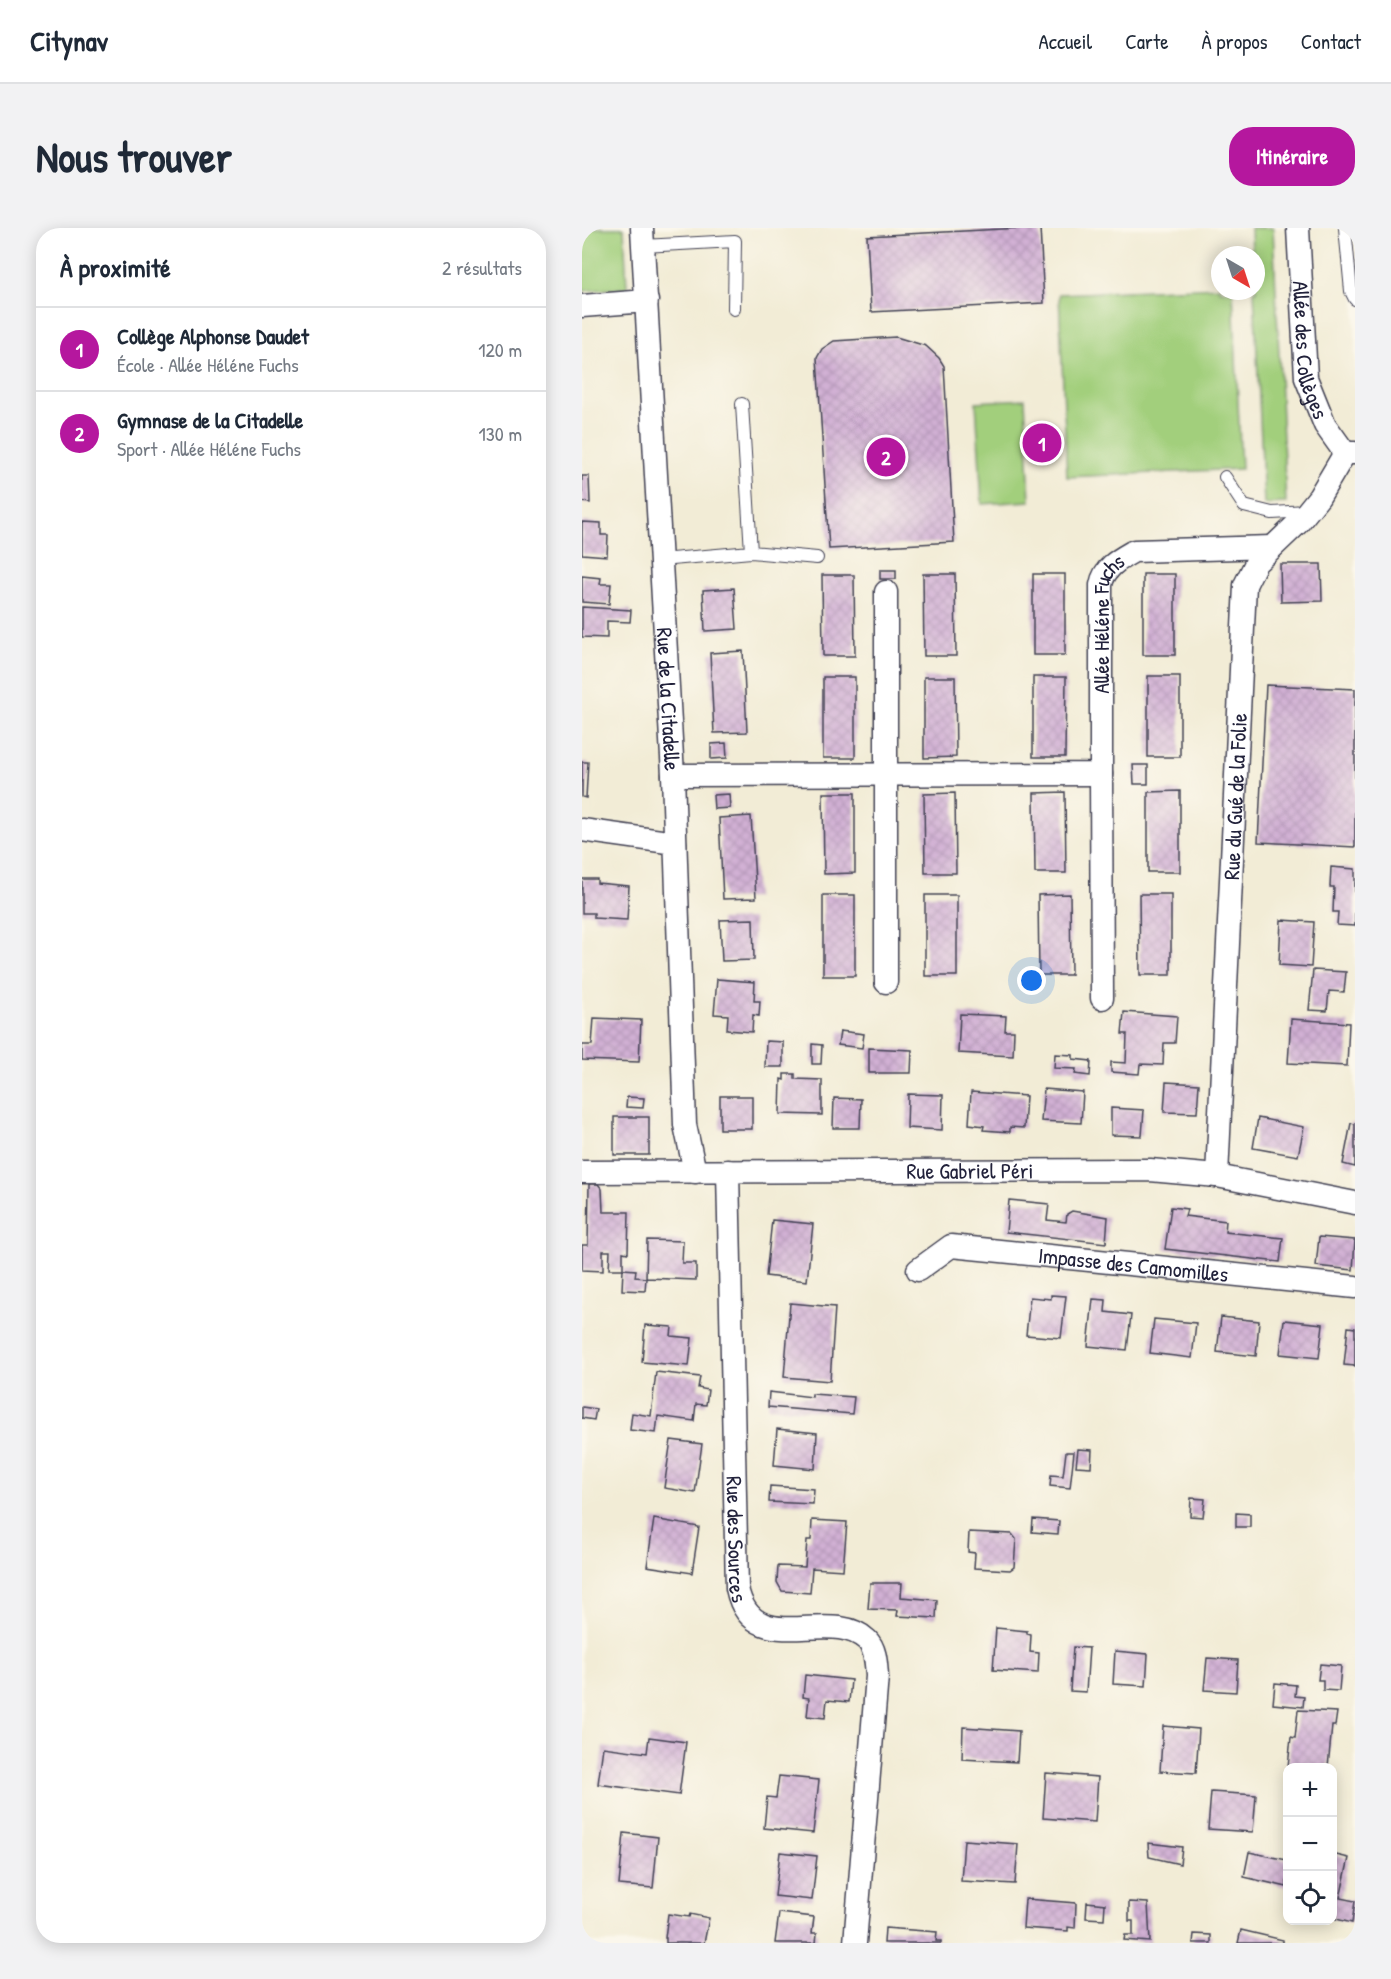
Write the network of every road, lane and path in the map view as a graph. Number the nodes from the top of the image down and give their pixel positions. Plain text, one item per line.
1 (1298, 228) edge
2 (1346, 228) edge
3 (643, 237) edge
4 (1355, 299) edge
5 (646, 301) junction
6 (582, 306) edge
7 (734, 309) dead end
8 (742, 404) dead end
9 (1350, 453) edge
10 (1225, 477) dead end
11 (1308, 511) junction
12 (1272, 547) junction
13 (751, 552) junction
14 (818, 558) dead end
15 (660, 561) junction
16 (886, 592) dead end
17 (886, 774) junction
18 (1101, 774) junction
19 (673, 775) junction
20 (582, 830) edge
21 (675, 843) junction
22 (886, 982) dead end
23 (1102, 998) dead end
24 (728, 1171) junction
25 (582, 1172) edge
26 (695, 1172) junction
27 (1217, 1176) junction
28 (1355, 1203) edge
29 (918, 1270) dead end
30 (1355, 1287) edge
31 (855, 1943) edge

1 - 9 street, Allée des Collèges
2 - 4 lane
3 - 5 street, Rue de la Citadelle
3 - 7 lane
5 - 6 street
5 - 15 street, Rue de la Citadelle
8 - 13 lane
9 - 11 street, Rue du Gué de la Folie
10 - 11 lane
11 - 12 street, Rue du Gué de la Folie
12 - 18 street, Allée Héléne Fuchs
12 - 27 street, Rue du Gué de la Folie
13 - 14 lane
13 - 15 lane
15 - 19 street, Rue de la Citadelle
16 - 17 street
17 - 18 street
17 - 19 street
17 - 22 street
18 - 23 street, Allée Héléne Fuchs
19 - 21 street, Rue de la Citadelle
20 - 21 street
21 - 26 street, Rue de la Citadelle
24 - 26 street, Rue Gabriel Péri
24 - 27 street, Rue Gabriel Péri
24 - 31 street, Rue des Sources
25 - 26 street, Rue Gabriel Péri
27 - 28 street, Rue Gabriel Péri
29 - 30 street, Impasse des Camomilles

